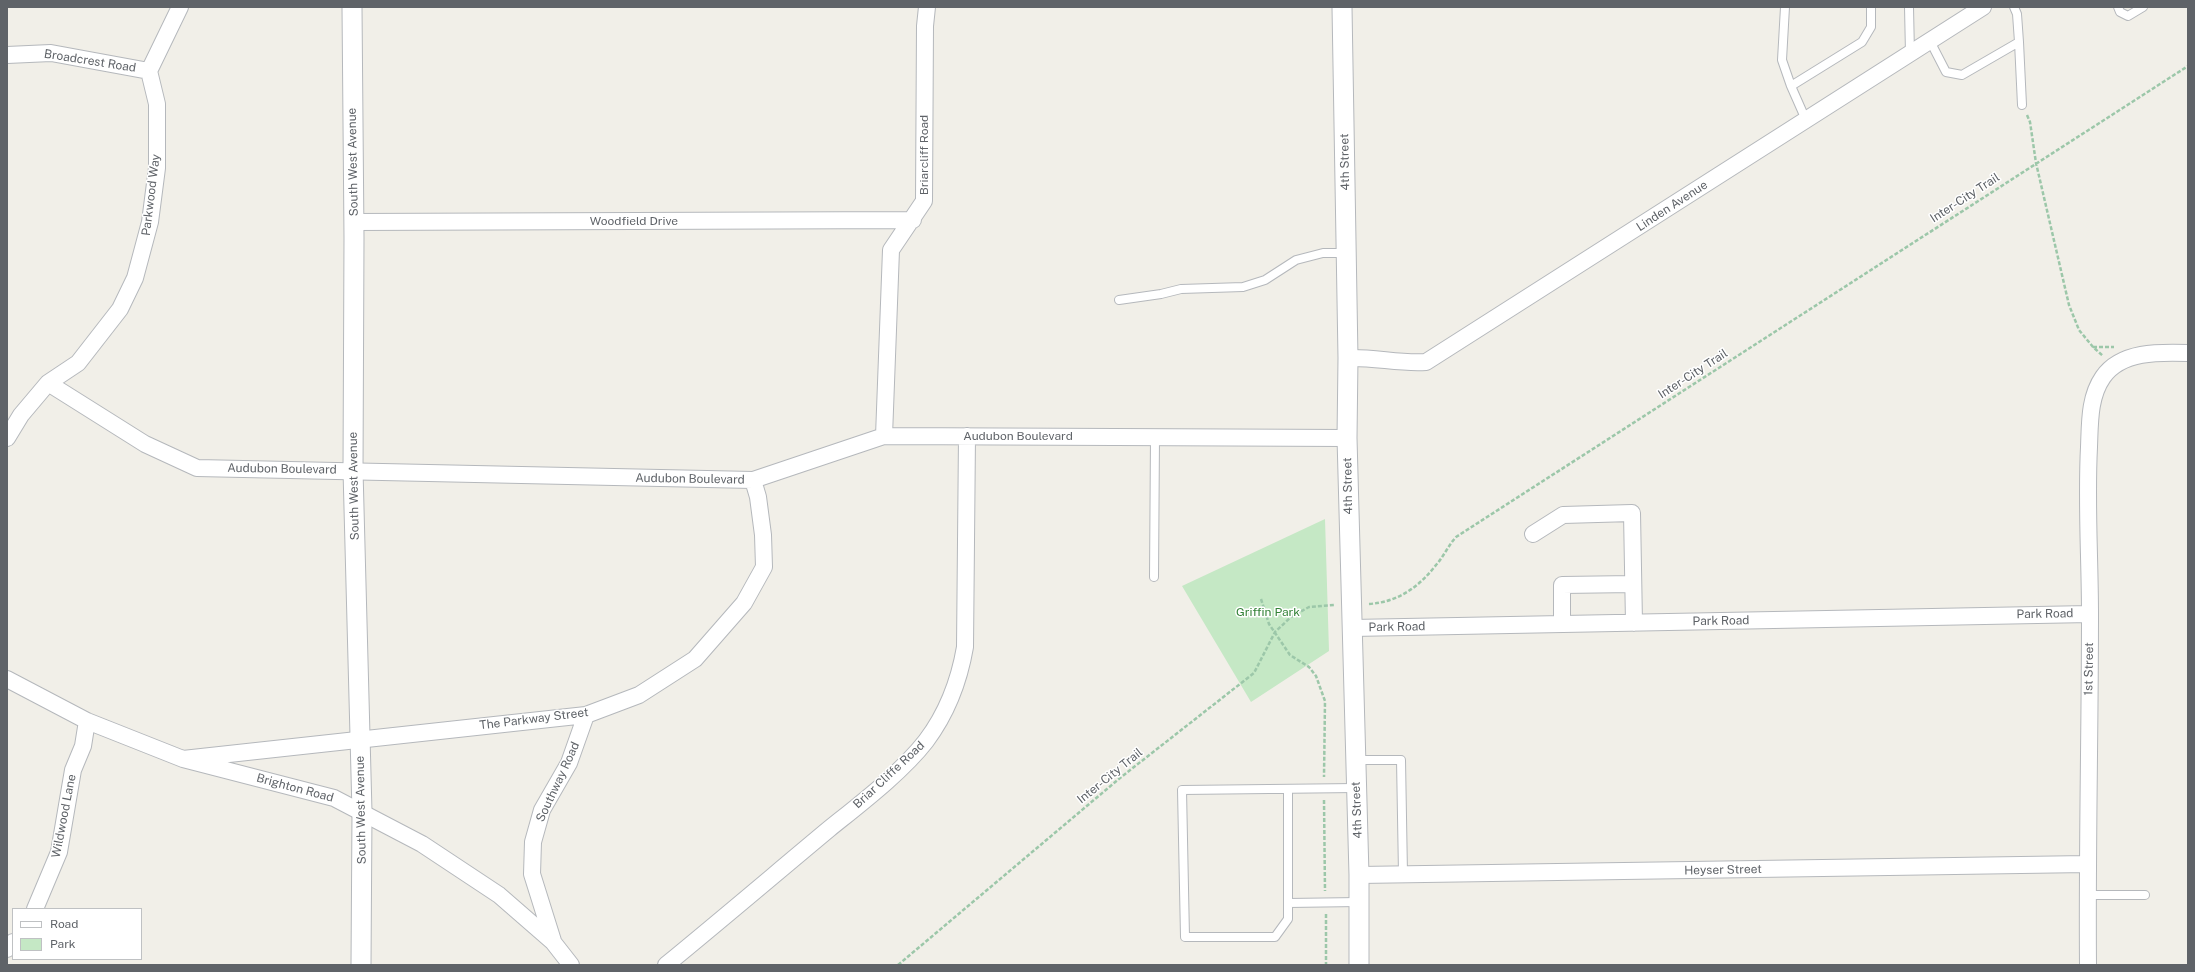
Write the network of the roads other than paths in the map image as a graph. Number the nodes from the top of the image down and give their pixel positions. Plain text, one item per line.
1 (180, 7) edge
2 (352, 7) edge
3 (927, 7) edge
4 (1342, 7) edge
5 (1785, 7) edge
6 (1871, 7) edge
7 (1909, 7) edge
8 (1983, 7) edge
9 (2014, 7) edge
10 (2118, 7) edge
11 (2143, 7) edge
12 (1930, 40) junction
13 (2019, 42) junction
14 (1910, 54) junction
15 (7, 55) edge
16 (150, 71) junction
17 (1791, 86) junction
18 (2022, 105) road end
19 (1806, 120) junction
20 (914, 220) junction
21 (354, 222) junction
22 (1346, 253) junction
23 (1119, 300) dead end
24 (2188, 353) edge
25 (1348, 358) junction
26 (48, 383) junction
27 (884, 436) junction
28 (967, 436) junction
29 (1155, 437) junction
30 (7, 438) edge
31 (1347, 438) junction
32 (353, 470) junction
33 (753, 480) junction
34 (1533, 534) dead end
35 (1154, 576) dead end
36 (1633, 584) junction
37 (2090, 614) junction
38 (1634, 622) junction
39 (1562, 624) junction
40 (1352, 628) junction
41 (7, 679) edge
42 (586, 715) junction
43 (87, 721) junction
44 (360, 739) junction
45 (183, 759) junction
46 (1356, 760) junction
47 (1356, 788) junction
48 (1288, 789) junction
49 (362, 812) junction
50 (2087, 864) junction
51 (1403, 874) junction
52 (1359, 875) junction
53 (2087, 895) junction
54 (2145, 895) dead end
55 (1359, 902) junction
56 (1288, 903) junction
57 (35, 908) edge
58 (553, 942) junction
59 (361, 965) edge
60 (571, 965) edge
61 (666, 965) edge
62 (1359, 965) edge
63 (2088, 965) edge

1 - 16 street
2 - 21 street, South West Avenue
3 - 20 street, Briarcliff Road
4 - 22 street, 4th Street
5 - 17 lane
6 - 17 lane
7 - 14 lane
8 - 12 street, Linden Avenue
9 - 13 lane
10 - 11 lane
12 - 13 lane
12 - 14 street, Linden Avenue
13 - 18 lane
14 - 19 street, Linden Avenue
15 - 16 street, Broadcrest Road
16 - 26 street, Parkwood Way
17 - 19 lane
19 - 25 street, Linden Avenue
20 - 21 street, Woodfield Drive
20 - 27 street, Briarcliff Road
21 - 32 street, South West Avenue
22 - 23 lane
22 - 25 street, 4th Street
24 - 37 street, 1st Street
25 - 31 street, 4th Street
26 - 30 street, Parkwood Way
26 - 32 street, Audubon Boulevard
27 - 28 street, Audubon Boulevard
27 - 33 street, Audubon Boulevard
28 - 29 street, Audubon Boulevard
28 - 61 street, Briar Cliffe Road
29 - 31 street, Audubon Boulevard
29 - 35 lane
31 - 40 street, 4th Street
32 - 33 street, Audubon Boulevard
32 - 44 street, South West Avenue
33 - 42 street, The Parkway Street
34 - 36 street
36 - 38 street
36 - 39 street
37 - 38 street, Park Road
37 - 50 street, 1st Street
38 - 39 street, Park Road
39 - 40 street, Park Road
40 - 46 street, 4th Street
41 - 43 street, Brighton Road
42 - 44 street, The Parkway Street
42 - 58 street, Southway Road
43 - 45 street, Brighton Road
43 - 57 street, Wildwood Lane
44 - 45 street, The Parkway Street
44 - 49 street, South West Avenue
45 - 49 street, Brighton Road
46 - 47 street, 4th Street
46 - 51 lane
47 - 48 lane
47 - 52 street, 4th Street
48 - 56 lane
48 - 56 lane
49 - 58 street, Brighton Road
49 - 59 street, South West Avenue
50 - 51 street, Heyser Street
50 - 53 street, 1st Street
51 - 52 street, Heyser Street
52 - 55 street, 4th Street
53 - 54 lane
53 - 63 street, 1st Street
55 - 56 lane
55 - 62 street, 4th Street
58 - 60 street, Brighton Road

